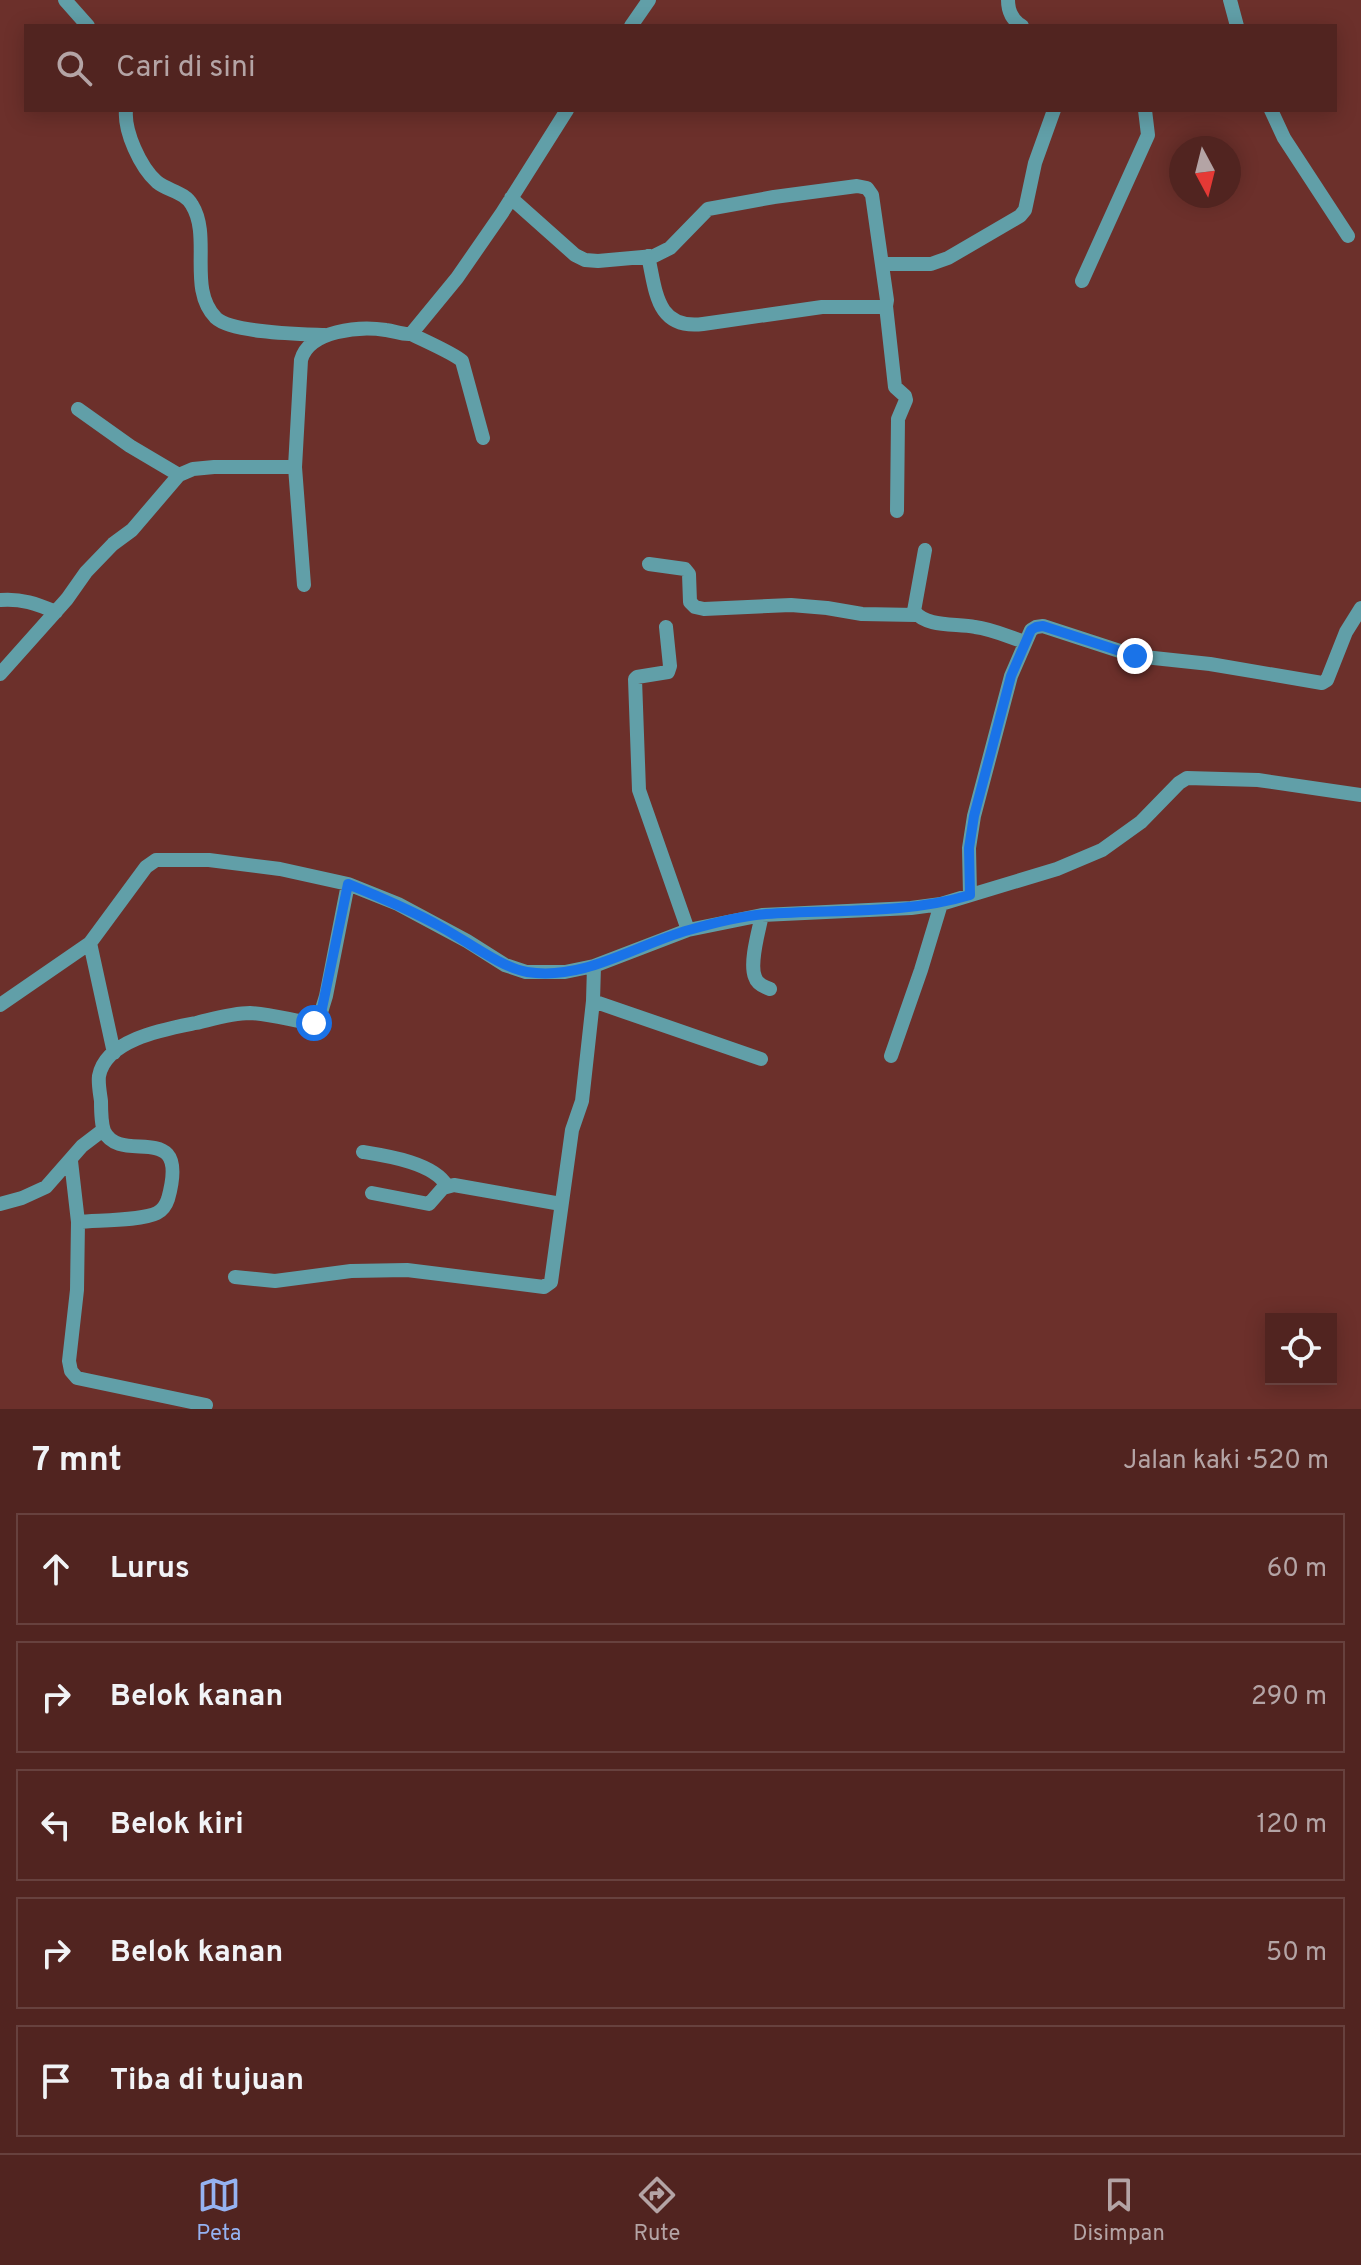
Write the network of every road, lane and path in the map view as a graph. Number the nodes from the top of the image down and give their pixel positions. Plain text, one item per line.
1 (65, 0) edge
2 (649, 0) edge
3 (1008, 0) edge
4 (1230, 0) edge
5 (86, 24) edge
6 (632, 24) edge
7 (1019, 24) edge
8 (1236, 24) edge
9 (126, 112) edge
10 (566, 112) edge
11 (1053, 112) edge
12 (1145, 112) edge
13 (1272, 112) edge
14 (511, 198) junction
15 (1348, 236) dead end
16 (648, 256) junction
17 (882, 264) junction
18 (1082, 281) dead end
19 (886, 306) junction
20 (411, 334) junction
21 (325, 335) junction
22 (78, 409) dead end
23 (483, 438) dead end
24 (295, 467) junction
25 (179, 475) junction
26 (897, 511) dead end
27 (925, 550) dead end
28 (649, 564) dead end
29 (304, 585) dead end
30 (0, 600) edge
31 (1361, 608) edge
32 (56, 612) junction
33 (916, 615) junction
34 (666, 627) dead end
35 (1025, 642) junction
36 (0, 674) edge
37 (1361, 795) edge
38 (348, 884) junction
39 (970, 895) junction
40 (941, 904) junction
41 (762, 915) junction
42 (688, 930) junction
43 (90, 943) junction
44 (594, 966) junction
45 (770, 989) dead end
46 (593, 1001) junction
47 (0, 1005) edge
48 (114, 1053) junction
49 (891, 1056) dead end
50 (761, 1059) dead end
51 (103, 1130) junction
52 (363, 1152) dead end
53 (71, 1161) junction
54 (447, 1186) junction
55 (372, 1193) dead end
56 (0, 1204) edge
57 (561, 1204) junction
58 (78, 1222) junction
59 (235, 1277) dead end
60 (206, 1405) dead end

1 - 5 street
2 - 6 street
3 - 7 street
4 - 8 street
9 - 21 street
10 - 14 street
11 - 17 street
12 - 18 street
13 - 15 street
14 - 16 street
14 - 20 street
16 - 17 street
16 - 19 street
17 - 19 street
19 - 26 street
20 - 21 street
20 - 23 street
21 - 24 street
22 - 25 street
24 - 25 street
24 - 29 street
25 - 32 street
27 - 33 street
28 - 33 street
30 - 32 street
31 - 35 street
32 - 36 street
33 - 35 street
34 - 42 street
35 - 39 street
37 - 39 street
38 - 43 street
38 - 44 street
38 - 48 street
39 - 40 street
40 - 41 street
40 - 49 street
41 - 42 street
41 - 45 street
42 - 44 street
43 - 47 street
43 - 48 street
44 - 46 street
46 - 50 street
46 - 57 street
48 - 51 street
51 - 53 street
51 - 58 street
52 - 54 street
53 - 56 street
53 - 58 street
54 - 55 street
54 - 57 street
57 - 59 street
58 - 60 street

